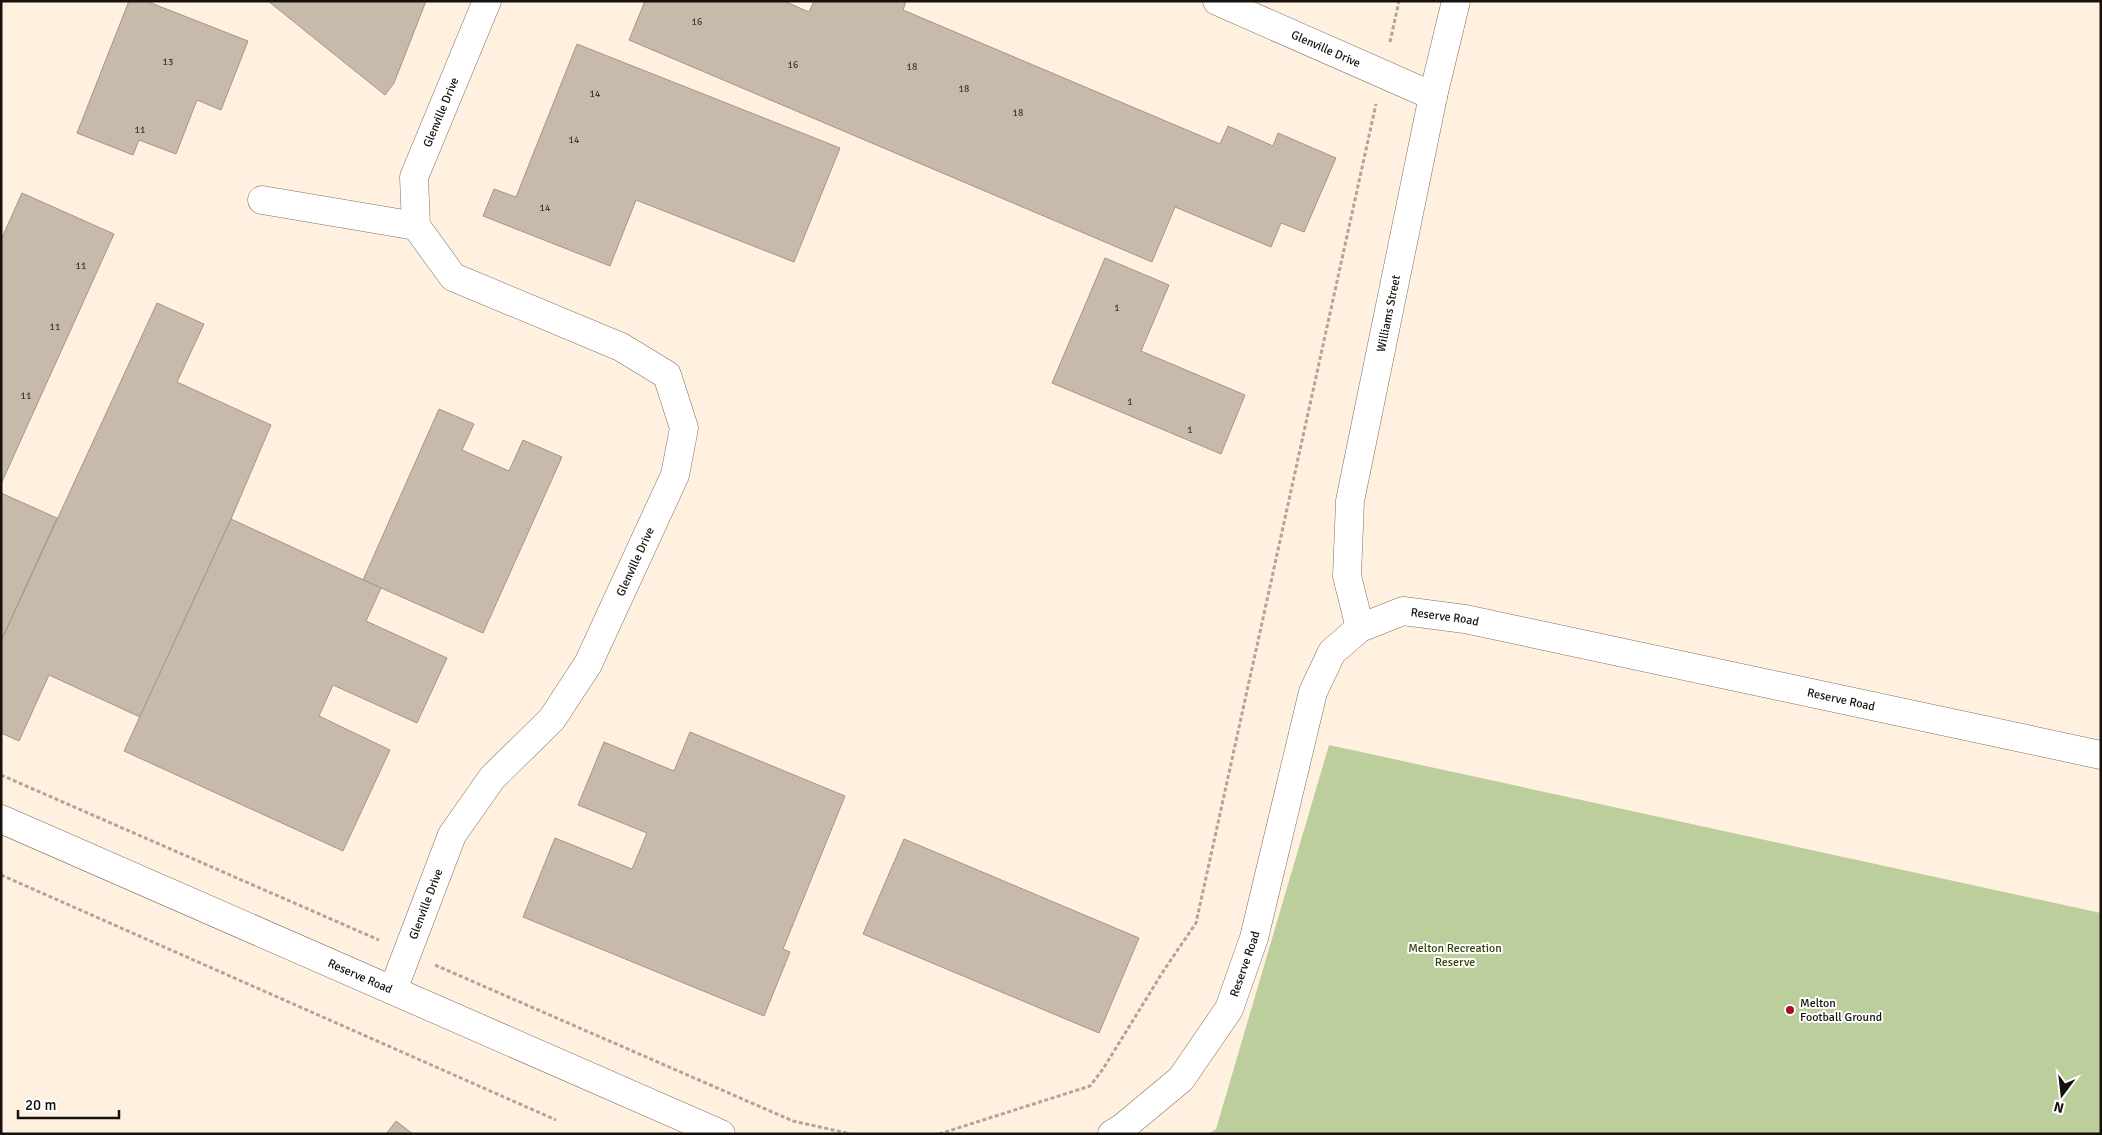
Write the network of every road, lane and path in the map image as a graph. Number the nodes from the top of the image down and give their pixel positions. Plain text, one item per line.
1 (487, 1) edge
2 (1217, 1) edge
3 (1399, 1) edge
4 (1456, 1) edge
5 (1383, 74) junction
6 (1433, 96) junction
7 (262, 200) dead end
8 (416, 226) junction
9 (1360, 628) junction
10 (2101, 754) edge
11 (1, 819) edge
12 (1, 875) edge
13 (393, 990) junction
14 (556, 1120) dead end
15 (721, 1134) edge
16 (939, 1134) edge
17 (1112, 1134) edge

1 - 8 street, Glenville Drive
2 - 5 street, Glenville Drive
3 - 5 path
4 - 6 street, Williams Street
5 - 6 street, Glenville Drive
5 - 16 path
6 - 9 street, Williams Street
7 - 8 street
8 - 13 street, Glenville Drive
9 - 10 street, Reserve Road
9 - 17 street, Reserve Road
11 - 13 street, Reserve Road
12 - 14 path
13 - 15 street, Reserve Road

